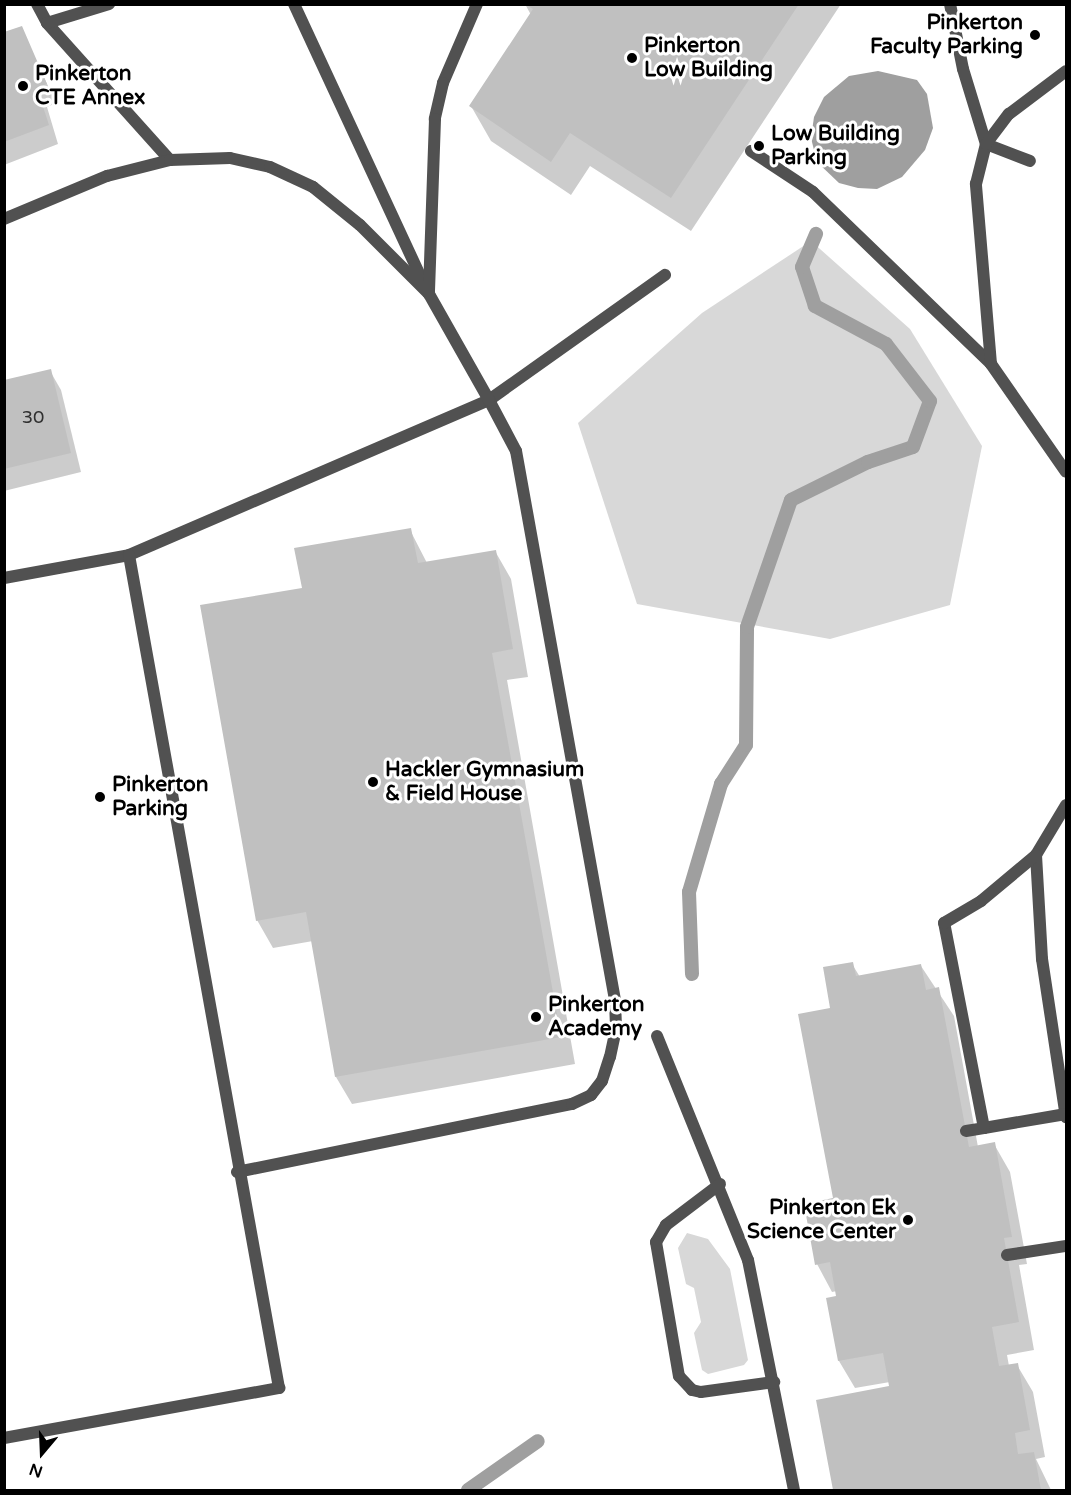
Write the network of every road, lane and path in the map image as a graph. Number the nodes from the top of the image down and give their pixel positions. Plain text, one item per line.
1 (37, 4) edge
2 (109, 4) edge
3 (294, 4) edge
4 (477, 4) edge
5 (950, 4) edge
6 (48, 23) junction
7 (1066, 70) edge
8 (986, 144) junction
9 (752, 151) dead end
10 (170, 160) junction
11 (1030, 161) dead end
12 (4, 219) edge
13 (665, 275) dead end
14 (429, 294) junction
15 (991, 364) junction
16 (489, 400) junction
17 (1066, 472) edge
18 (129, 555) junction
19 (4, 578) edge
20 (1066, 805) edge
21 (1036, 855) junction
22 (657, 1036) dead end
23 (1066, 1116) edge
24 (984, 1128) junction
25 (966, 1131) dead end
26 (237, 1172) junction
27 (720, 1184) junction
28 (1066, 1246) edge
29 (1007, 1255) dead end
30 (774, 1382) junction
31 (4, 1438) edge
32 (794, 1491) edge

1 - 6 street
2 - 6 street
3 - 14 street
4 - 14 street
5 - 8 street
6 - 10 street
7 - 8 street
8 - 11 street
8 - 15 street
9 - 15 street
10 - 12 street
10 - 14 street
13 - 16 street
14 - 16 street
15 - 17 street
16 - 18 street
16 - 26 street
18 - 19 street
18 - 26 street
20 - 21 street
21 - 23 street
21 - 24 street
22 - 27 street
23 - 24 street
24 - 25 street
26 - 31 street
27 - 30 street
27 - 30 street
28 - 29 street
30 - 32 street

